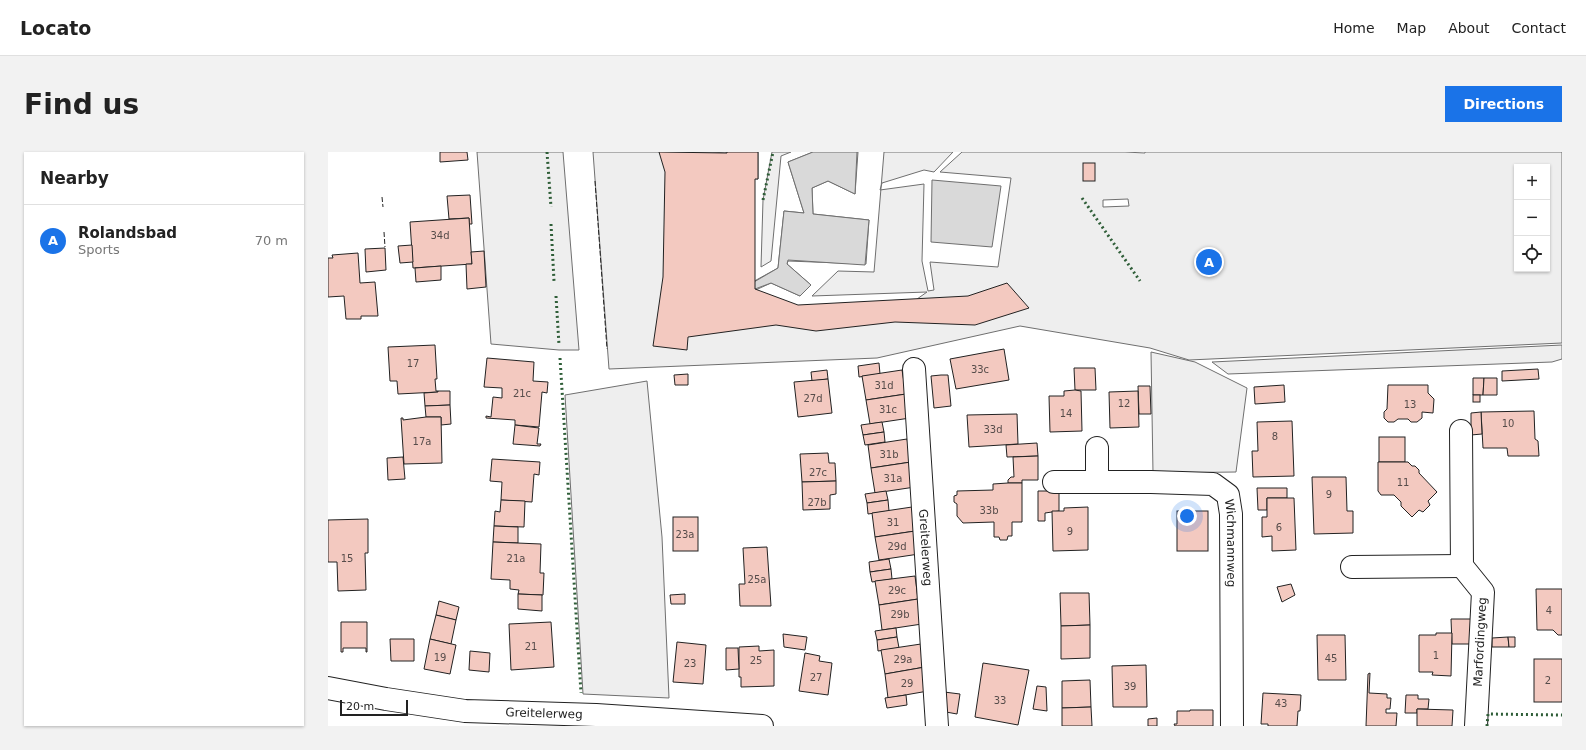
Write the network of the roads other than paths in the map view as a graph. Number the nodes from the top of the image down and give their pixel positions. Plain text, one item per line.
1 (914, 369) dead end
2 (1461, 431) dead end
3 (1097, 448) dead end
4 (1098, 481) junction
5 (1054, 482) dead end
6 (1462, 566) junction
7 (1352, 567) dead end
8 (328, 688) edge
9 (662, 723) edge
10 (762, 726) edge
11 (937, 726) edge
12 (1232, 726) edge
13 (1476, 726) edge

1 - 11 street, Greitelerweg
2 - 6 street
3 - 4 street
4 - 5 street, Wichmannweg
4 - 12 street, Wichmannweg
6 - 7 street
6 - 13 street, Marfordingweg
8 - 9 street, Greitelerweg
9 - 10 street, Greitelerweg

